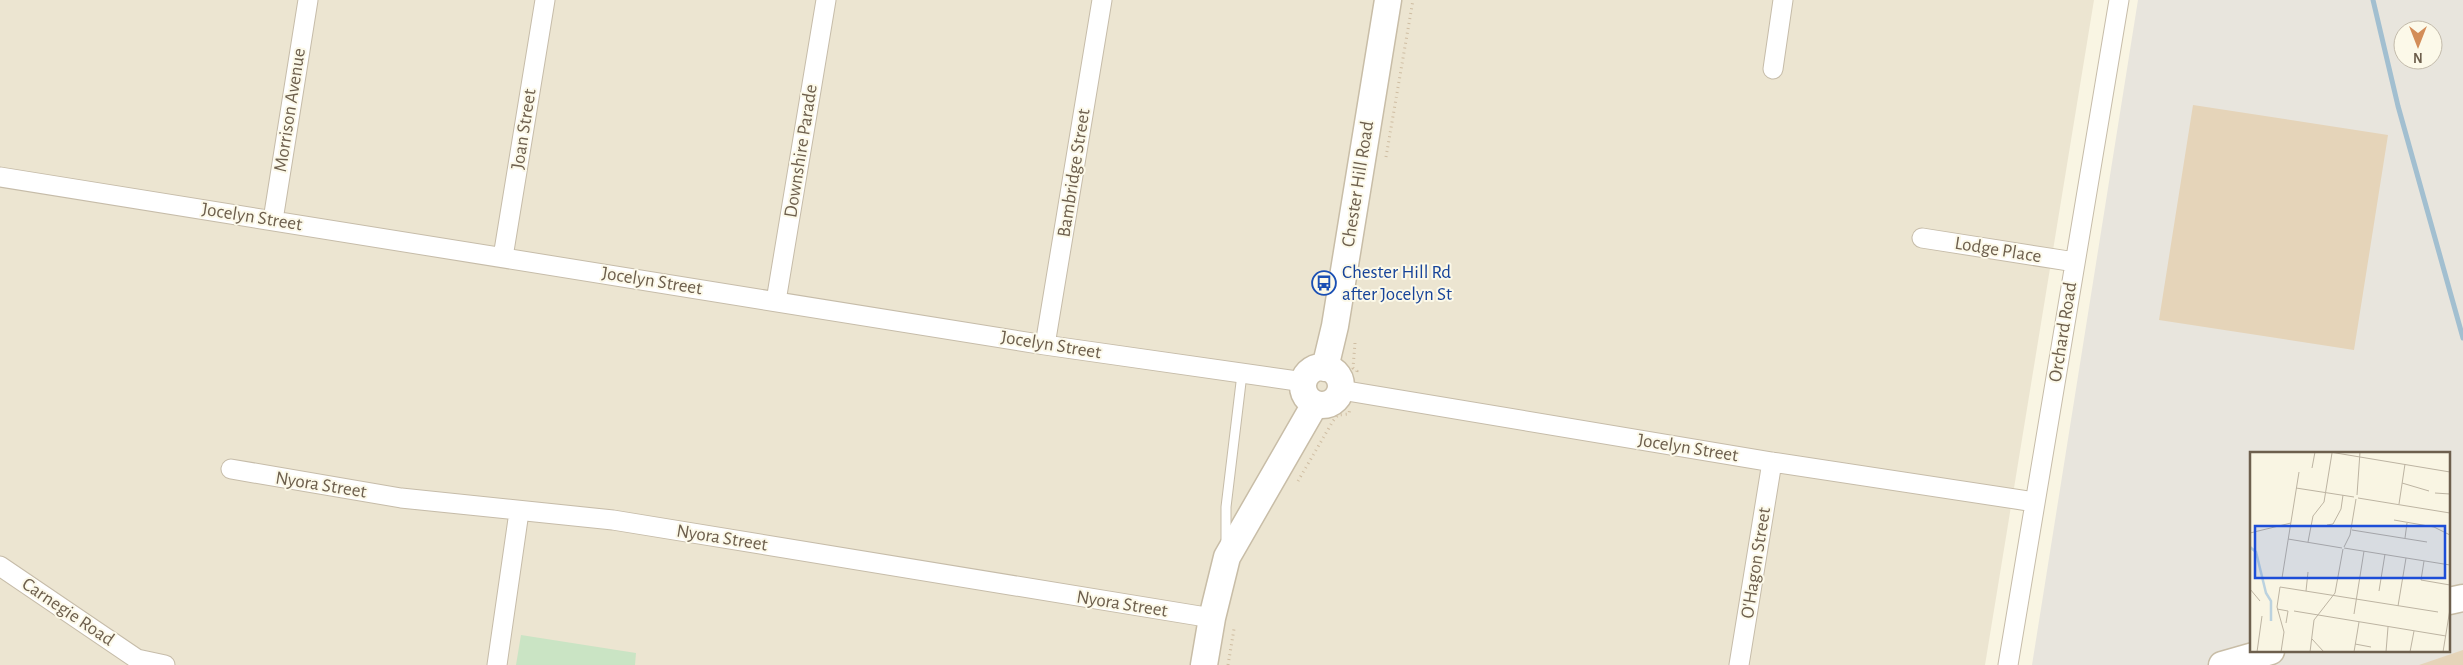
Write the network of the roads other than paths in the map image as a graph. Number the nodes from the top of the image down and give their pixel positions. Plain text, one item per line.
1 (308, 0) edge
2 (545, 0) edge
3 (826, 0) edge
4 (1102, 0) edge
5 (1388, 0) edge
6 (1784, 0) edge
7 (2119, 0) edge
8 (1773, 69) dead end
9 (0, 177) edge
10 (273, 220) junction
11 (1922, 238) dead end
12 (503, 258) junction
13 (2075, 262) junction
14 (776, 301) junction
15 (1045, 345) junction
16 (1325, 368) junction
17 (1242, 374) junction
18 (1309, 393) junction
19 (1345, 402) junction
20 (1772, 462) junction
21 (231, 468) dead end
22 (2035, 502) junction
23 (519, 512) junction
24 (1227, 558) junction
25 (0, 566) edge
26 (2463, 598) edge
27 (2450, 601) edge
28 (1223, 623) junction
29 (2268, 652) edge
30 (165, 665) edge
31 (497, 665) edge
32 (1204, 665) edge
33 (1739, 665) edge
34 (2008, 665) edge
35 (2222, 665) edge

1 - 10 street, Morrison Avenue
2 - 12 street, Joan Street
3 - 14 street, Downshire Parade
4 - 15 street, Bambridge Street
5 - 16 street, Chester Hill Road
6 - 8 street
7 - 13 street, Orchard Road
9 - 10 street, Jocelyn Street
10 - 12 street, Jocelyn Street
11 - 13 street, Lodge Place
12 - 14 street, Jocelyn Street
13 - 22 street, Orchard Road
14 - 15 street, Jocelyn Street
15 - 17 street, Jocelyn Street
16 - 18 street
16 - 19 street
17 - 18 street, Jocelyn Street
17 - 24 lane
18 - 19 street
18 - 24 street
19 - 20 street, Jocelyn Street
20 - 22 street, Jocelyn Street
20 - 33 street, O'Hagon Street
21 - 23 street, Nyora Street
22 - 34 street, Orchard Road
23 - 28 street, Nyora Street
23 - 31 street
24 - 28 street
25 - 30 street, Carnegie Road
26 - 27 street
28 - 32 street
29 - 35 street

